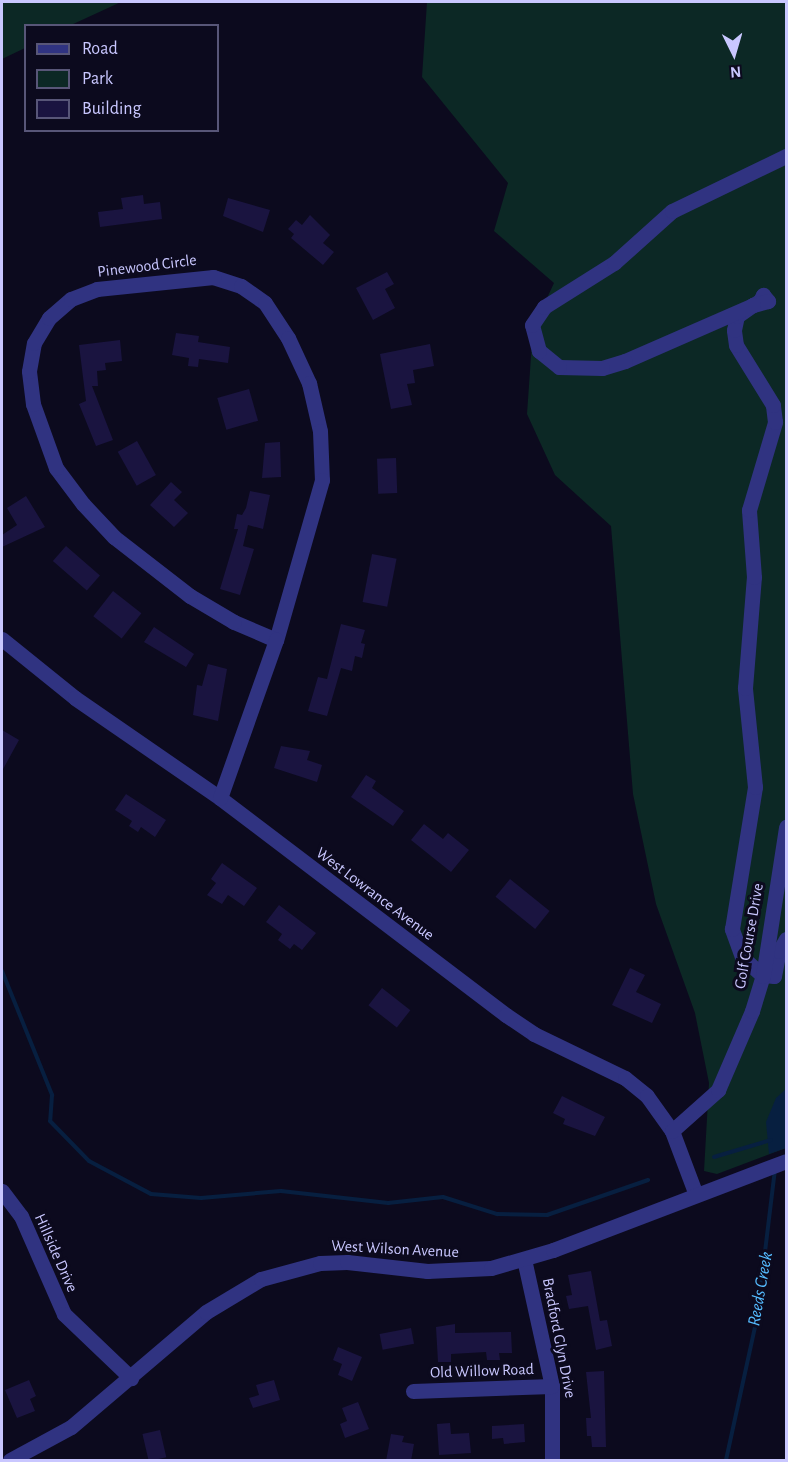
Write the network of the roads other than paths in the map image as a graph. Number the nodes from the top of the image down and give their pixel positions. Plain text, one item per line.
1 (786, 156) edge
2 (2, 639) edge
3 (276, 640) junction
4 (220, 798) junction
5 (786, 827) edge
6 (786, 939) edge
7 (763, 975) junction
8 (672, 1131) junction
9 (786, 1161) edge
10 (2, 1191) edge
11 (696, 1195) junction
12 (524, 1259) junction
13 (131, 1378) junction
14 (552, 1386) junction
15 (413, 1391) dead end
16 (10, 1461) edge
17 (552, 1461) edge

1 - 7 street
2 - 4 street, West Lowrance Avenue
3 - 3 street, Pinewood Circle
3 - 4 street, Pinewood Circle
4 - 8 street, West Lowrance Avenue
5 - 7 street, Golf Course Drive
6 - 7 street
7 - 8 street, Golf Course Drive
8 - 11 street, West Lowrance Avenue
9 - 11 street, West Wilson Avenue
10 - 13 street, Hillside Drive
11 - 12 street, West Wilson Avenue
12 - 13 street, West Wilson Avenue
12 - 14 street, Bradford Glyn Drive
13 - 16 street, West Wilson Avenue
14 - 15 street, Old Willow Road
14 - 17 street, Bradford Glyn Drive

